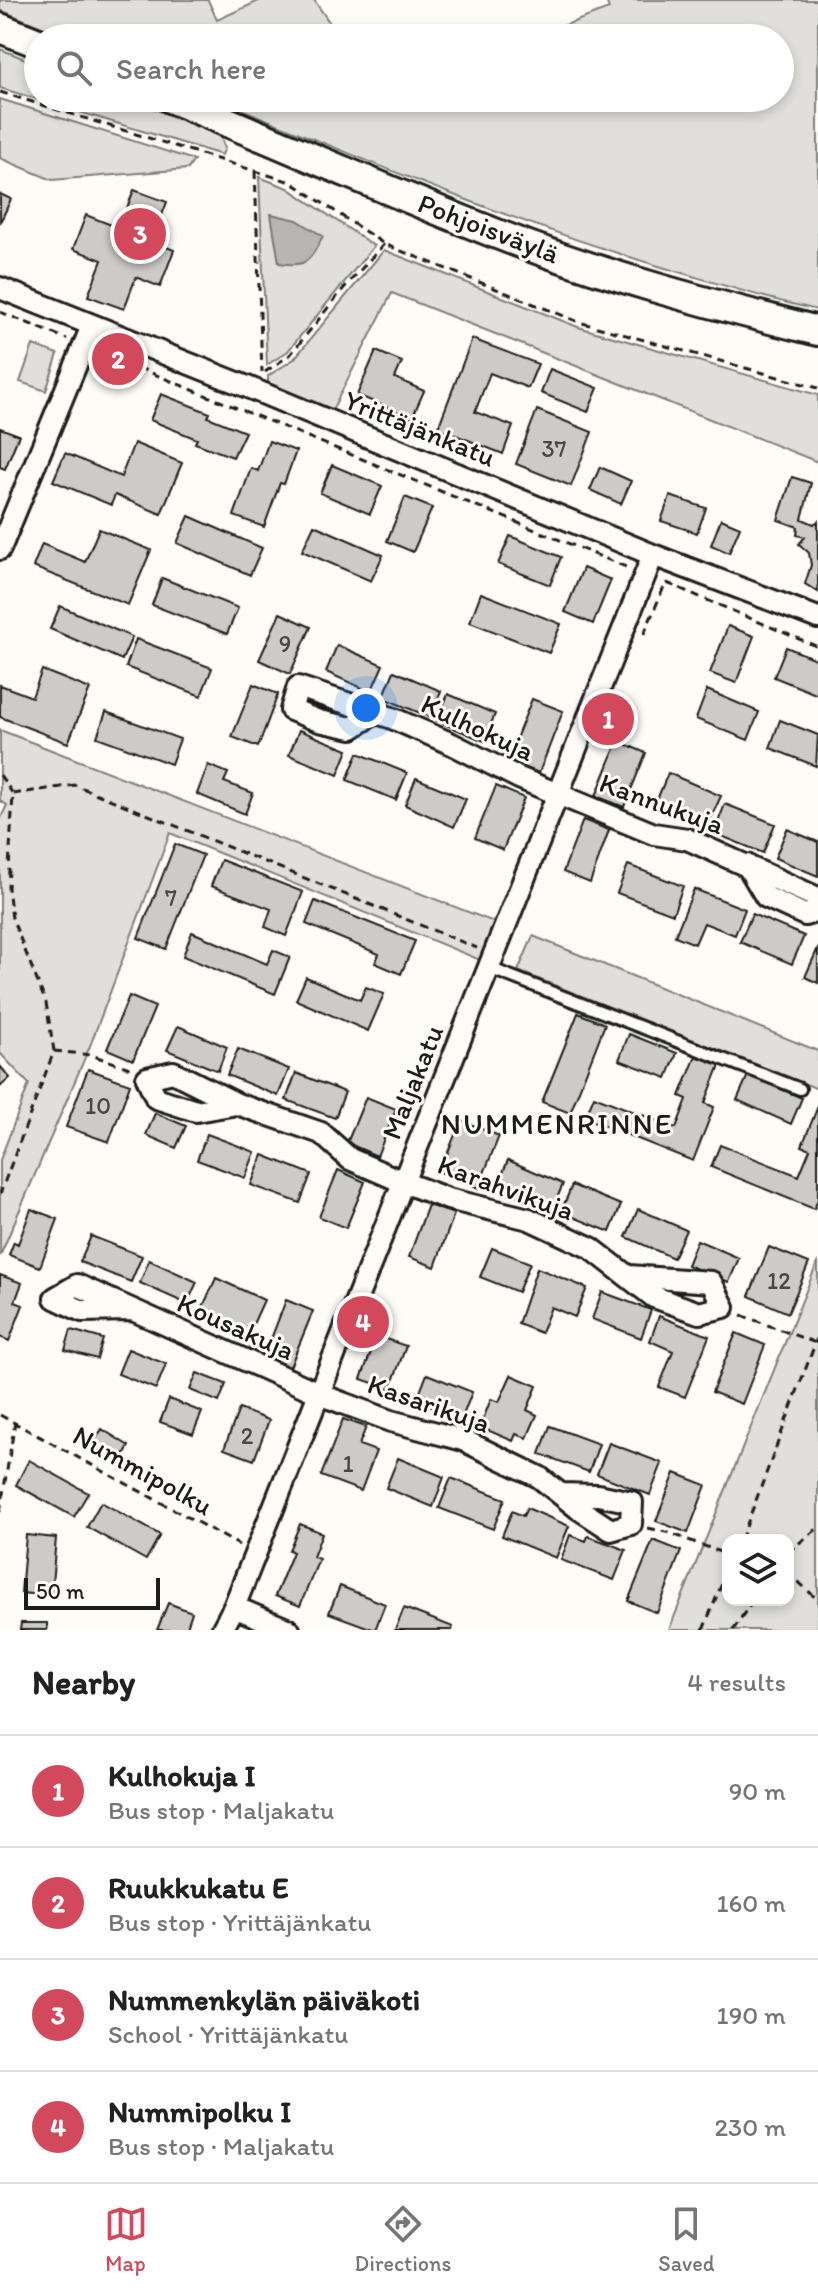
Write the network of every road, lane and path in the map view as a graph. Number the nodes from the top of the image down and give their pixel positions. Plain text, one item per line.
1 (0, 28) edge
2 (24, 37) edge
3 (0, 92) edge
4 (24, 99) edge
5 (65, 112) edge
6 (204, 112) edge
7 (255, 171) junction
8 (384, 244) junction
9 (0, 288) edge
10 (0, 312) edge
11 (92, 326) junction
12 (818, 331) edge
13 (82, 345) junction
14 (818, 388) edge
15 (262, 393) junction
16 (256, 416) junction
17 (0, 549) edge
18 (653, 555) junction
19 (645, 575) junction
20 (818, 618) edge
21 (818, 647) edge
22 (375, 713) dead end
23 (0, 775) edge
24 (13, 794) junction
25 (557, 794) junction
26 (747, 865) junction
27 (818, 898) edge
28 (818, 911) edge
29 (491, 961) junction
30 (54, 1051) junction
31 (147, 1078) junction
32 (800, 1089) dead end
33 (237, 1104) junction
34 (403, 1182) junction
35 (0, 1194) edge
36 (629, 1276) junction
37 (724, 1307) junction
38 (131, 1310) dead end
39 (818, 1336) edge
40 (816, 1343) junction
41 (319, 1393) junction
42 (0, 1415) edge
43 (15, 1422) junction
44 (0, 1512) edge
45 (631, 1524) joint
46 (818, 1528) edge
47 (745, 1534) edge
48 (794, 1547) edge
49 (254, 1553) junction
50 (722, 1553) edge
51 (794, 1578) edge
52 (722, 1584) edge
53 (818, 1600) edge
54 (749, 1606) edge
55 (234, 1607) junction
56 (222, 1630) edge
57 (289, 1630) edge
58 (703, 1630) edge
59 (733, 1630) edge

1 - 2 street
3 - 4 path
5 - 7 path
6 - 12 street, Pohjoisväylä
7 - 8 path
7 - 8 path
8 - 14 path
9 - 11 street, Yrittäjänkatu
10 - 13 path
11 - 13 street
11 - 15 street, Yrittäjänkatu
13 - 16 path
13 - 17 street
15 - 16 path
15 - 18 street, Yrittäjänkatu
16 - 19 path
18 - 19 street, Maljakatu
18 - 20 street, Yrittäjänkatu
19 - 21 path
19 - 25 street, Maljakatu
22 - 25 street, Kulhokuja
23 - 24 path
24 - 29 path
24 - 30 path
25 - 26 street, Kannukuja
25 - 29 street, Maljakatu
26 - 27 street, Kannukuja
26 - 28 street, Kannukuja
29 - 32 lane
29 - 34 street, Maljakatu
30 - 31 path
30 - 35 path
31 - 33 street, Karahvikuja
31 - 33 street
33 - 34 street, Karahvikuja
34 - 36 street, Karahvikuja
34 - 41 street, Maljakatu
36 - 37 street, Karahvikuja
36 - 37 street
37 - 40 path
38 - 41 street, Kousakuja
39 - 40 path
40 - 47 path
41 - 45 street, Kasarikuja
41 - 49 street, Maljakatu
42 - 43 path, Nummipolku
43 - 44 path
43 - 49 path, Nummipolku
45 - 50 path
46 - 48 path
49 - 55 street, Maljakatu
51 - 53 path
52 - 58 path
54 - 59 path
55 - 56 street, Maljakatu
55 - 57 street

